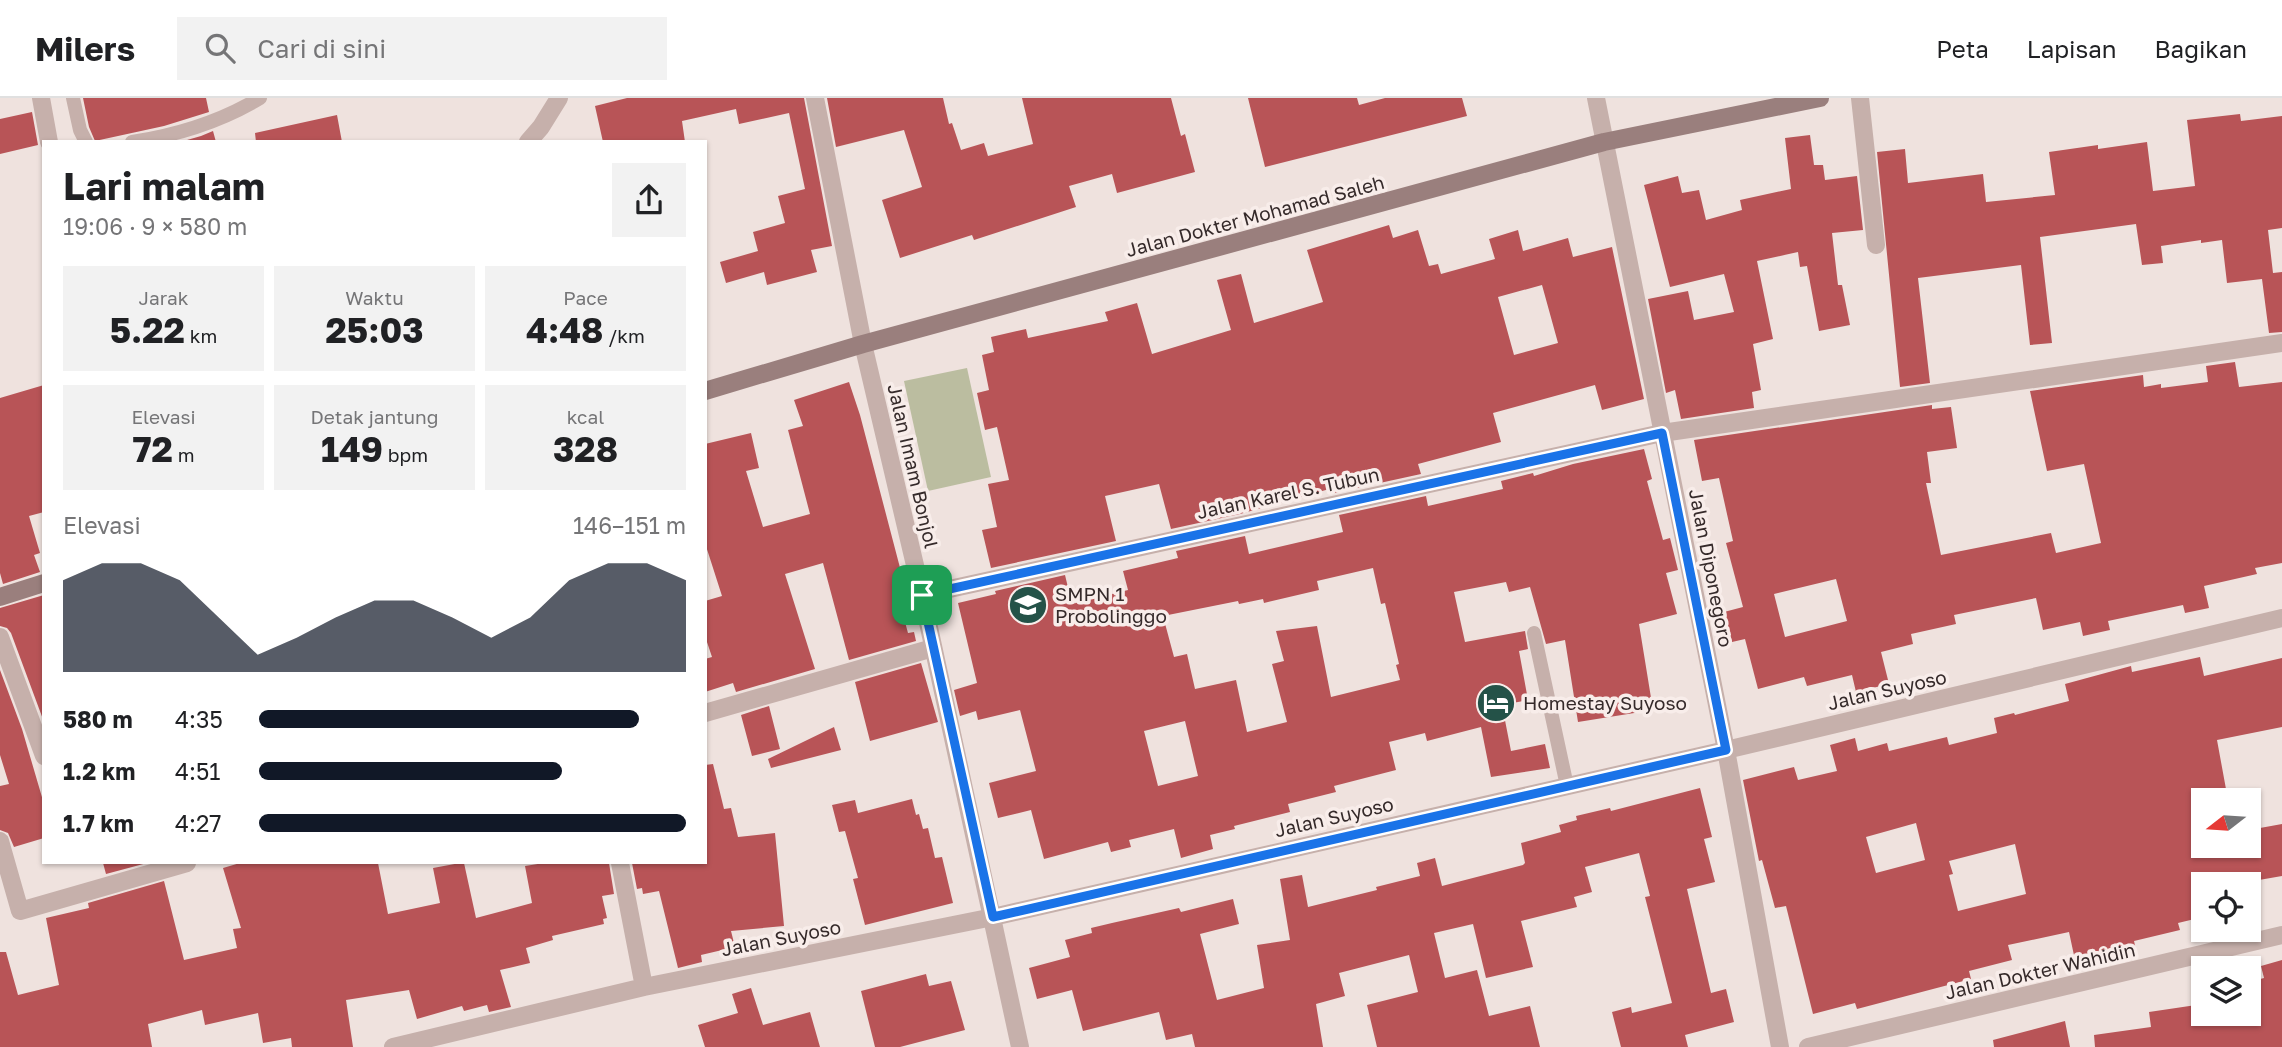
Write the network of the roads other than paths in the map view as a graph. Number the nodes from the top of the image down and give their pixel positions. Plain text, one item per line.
1 (41, 98) edge
2 (74, 98) edge
3 (260, 98) edge
4 (559, 98) edge
5 (816, 98) edge
6 (1596, 98) edge
7 (1820, 98) edge
8 (1860, 98) edge
9 (49, 140) edge
10 (85, 140) edge
11 (145, 140) edge
12 (530, 140) edge
13 (1604, 142) junction
14 (1876, 245) dead end
15 (2282, 342) edge
16 (863, 344) junction
17 (707, 390) edge
18 (1662, 433) junction
19 (42, 584) edge
20 (922, 595) junction
21 (0, 597) edge
22 (2282, 618) edge
23 (1534, 633) dead end
24 (0, 637) edge
25 (933, 648) junction
26 (707, 712) edge
27 (1726, 750) junction
28 (42, 751) edge
29 (1567, 786) junction
30 (0, 841) edge
31 (184, 864) edge
32 (620, 864) edge
33 (993, 917) junction
34 (2282, 935) edge
35 (644, 987) junction
36 (393, 1047) edge
37 (1020, 1047) edge
38 (1780, 1047) edge
39 (1808, 1047) edge

1 - 9 street
2 - 10 lane
3 - 11 lane
4 - 12 street
5 - 16 street, Jalan Imam Bonjol
6 - 13 street, Jalan Diponegoro
7 - 13 main road, Jalan Dokter Mohamad Saleh
8 - 14 street
13 - 16 main road, Jalan Dokter Mohamad Saleh
13 - 18 street, Jalan Diponegoro
15 - 18 street, Jalan Karel S. Tubun
16 - 17 main road, Jalan Dokter Mohamad Saleh
16 - 20 street, Jalan Imam Bonjol
18 - 20 street, Jalan Karel S. Tubun
18 - 27 street, Jalan Diponegoro
19 - 21 main road
20 - 25 street, Jalan Imam Bonjol
22 - 27 street, Jalan Suyoso
23 - 29 lane
24 - 28 street
25 - 26 street
25 - 33 street, Jalan Imam Bonjol
27 - 29 street, Jalan Suyoso
27 - 38 street, Jalan Diponegoro
29 - 33 street, Jalan Suyoso
30 - 31 street
32 - 35 street
33 - 35 street, Jalan Suyoso
33 - 37 street, Jalan Imam Bonjol
34 - 39 street, Jalan Dokter Wahidin
35 - 36 street, Jalan Suyoso

